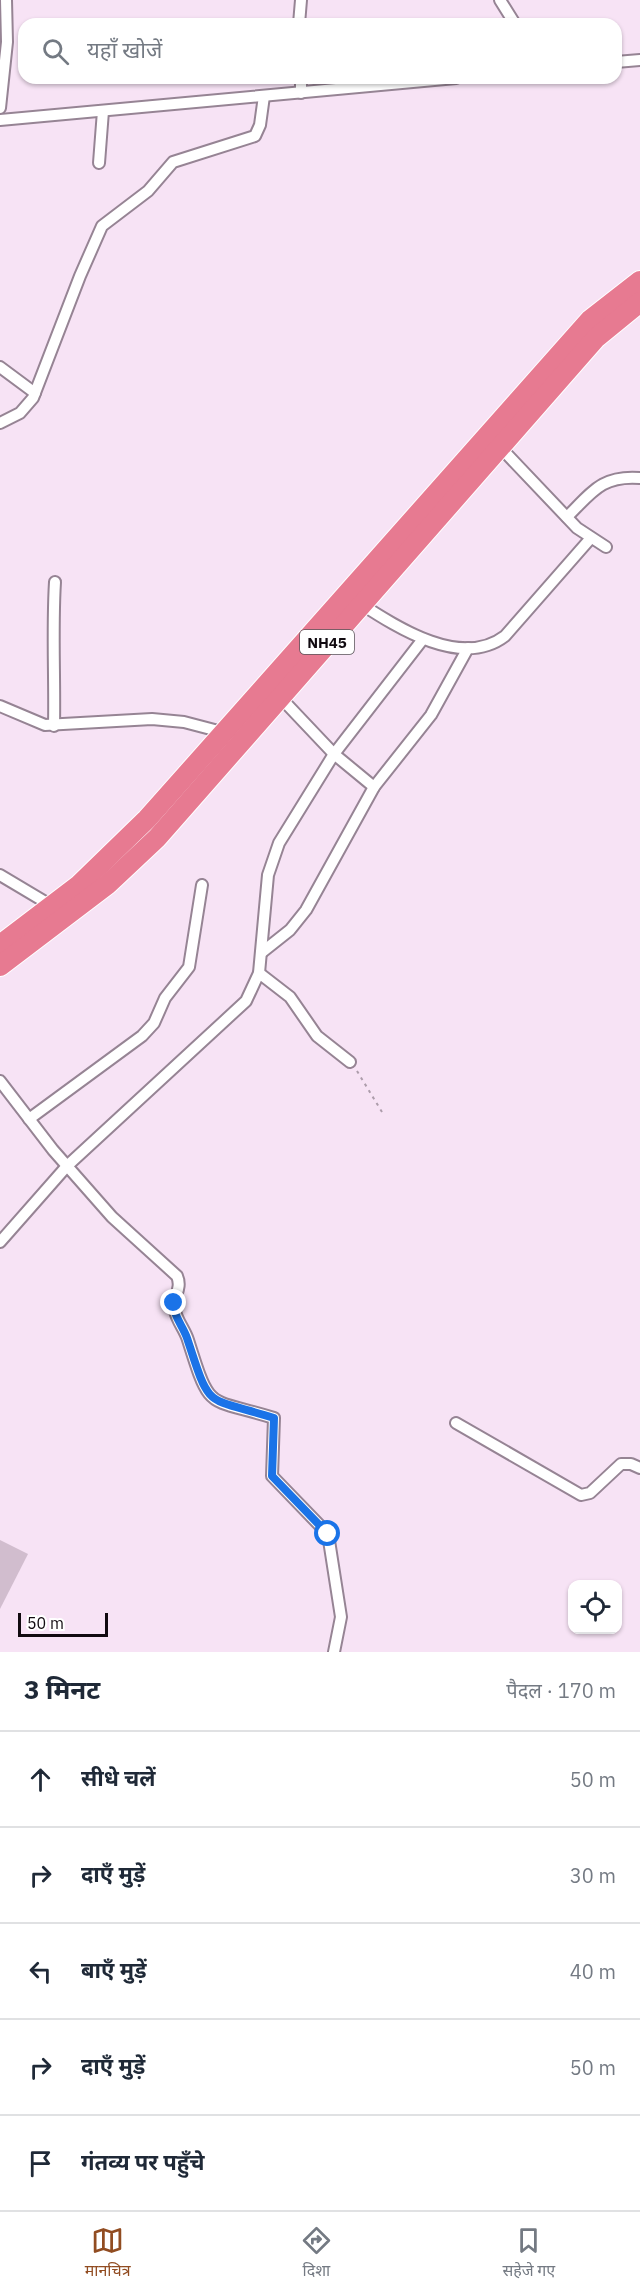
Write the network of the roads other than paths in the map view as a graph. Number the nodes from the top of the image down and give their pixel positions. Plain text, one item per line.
1 (6, 0) edge
2 (301, 0) edge
3 (501, 0) edge
4 (300, 18) edge
5 (512, 18) edge
6 (640, 60) edge
7 (622, 62) edge
8 (300, 84) edge
9 (394, 84) edge
10 (301, 93) junction
11 (264, 96) junction
12 (0, 108) edge
13 (103, 111) junction
14 (0, 120) edge
15 (99, 163) dead end
16 (640, 281) edge
17 (640, 302) edge
18 (0, 367) edge
19 (35, 393) junction
20 (0, 423) edge
21 (501, 447) junction
22 (640, 478) edge
23 (567, 517) junction
24 (590, 539) junction
25 (606, 547) dead end
26 (54, 582) dead end
27 (361, 604) junction
28 (423, 639) junction
29 (468, 648) junction
30 (280, 697) junction
31 (0, 706) edge
32 (54, 726) junction
33 (226, 733) junction
34 (334, 754) junction
35 (374, 787) junction
36 (0, 875) edge
37 (202, 885) dead end
38 (52, 906) junction
39 (0, 945) edge
40 (261, 953) junction
41 (0, 966) edge
42 (259, 973) junction
43 (350, 1062) road end
44 (0, 1081) edge
45 (29, 1119) junction
46 (67, 1166) junction
47 (0, 1242) edge
48 (456, 1423) dead end
49 (640, 1468) edge
50 (334, 1652) edge

1 - 12 street
2 - 4 street
3 - 5 street
6 - 7 street
8 - 10 street
9 - 10 street
10 - 11 street
11 - 13 street
11 - 19 street
13 - 14 street
13 - 15 street
16 - 33 highway, NH45
17 - 21 highway, NH45
18 - 19 street
19 - 20 street
21 - 23 street
21 - 27 highway, NH45
22 - 23 street
23 - 24 street
24 - 25 street
24 - 29 street
26 - 32 street
27 - 28 street
27 - 30 highway, NH45
28 - 29 street
28 - 34 street
29 - 35 street
30 - 34 street
30 - 41 highway, NH45
31 - 32 street
32 - 33 street
33 - 38 highway, NH45
34 - 35 street
34 - 40 street
35 - 40 street
36 - 38 street
37 - 45 street
38 - 39 highway, NH45
40 - 42 street
42 - 43 street
42 - 46 street
44 - 45 street
45 - 46 street
46 - 47 street
46 - 50 street
48 - 49 street

